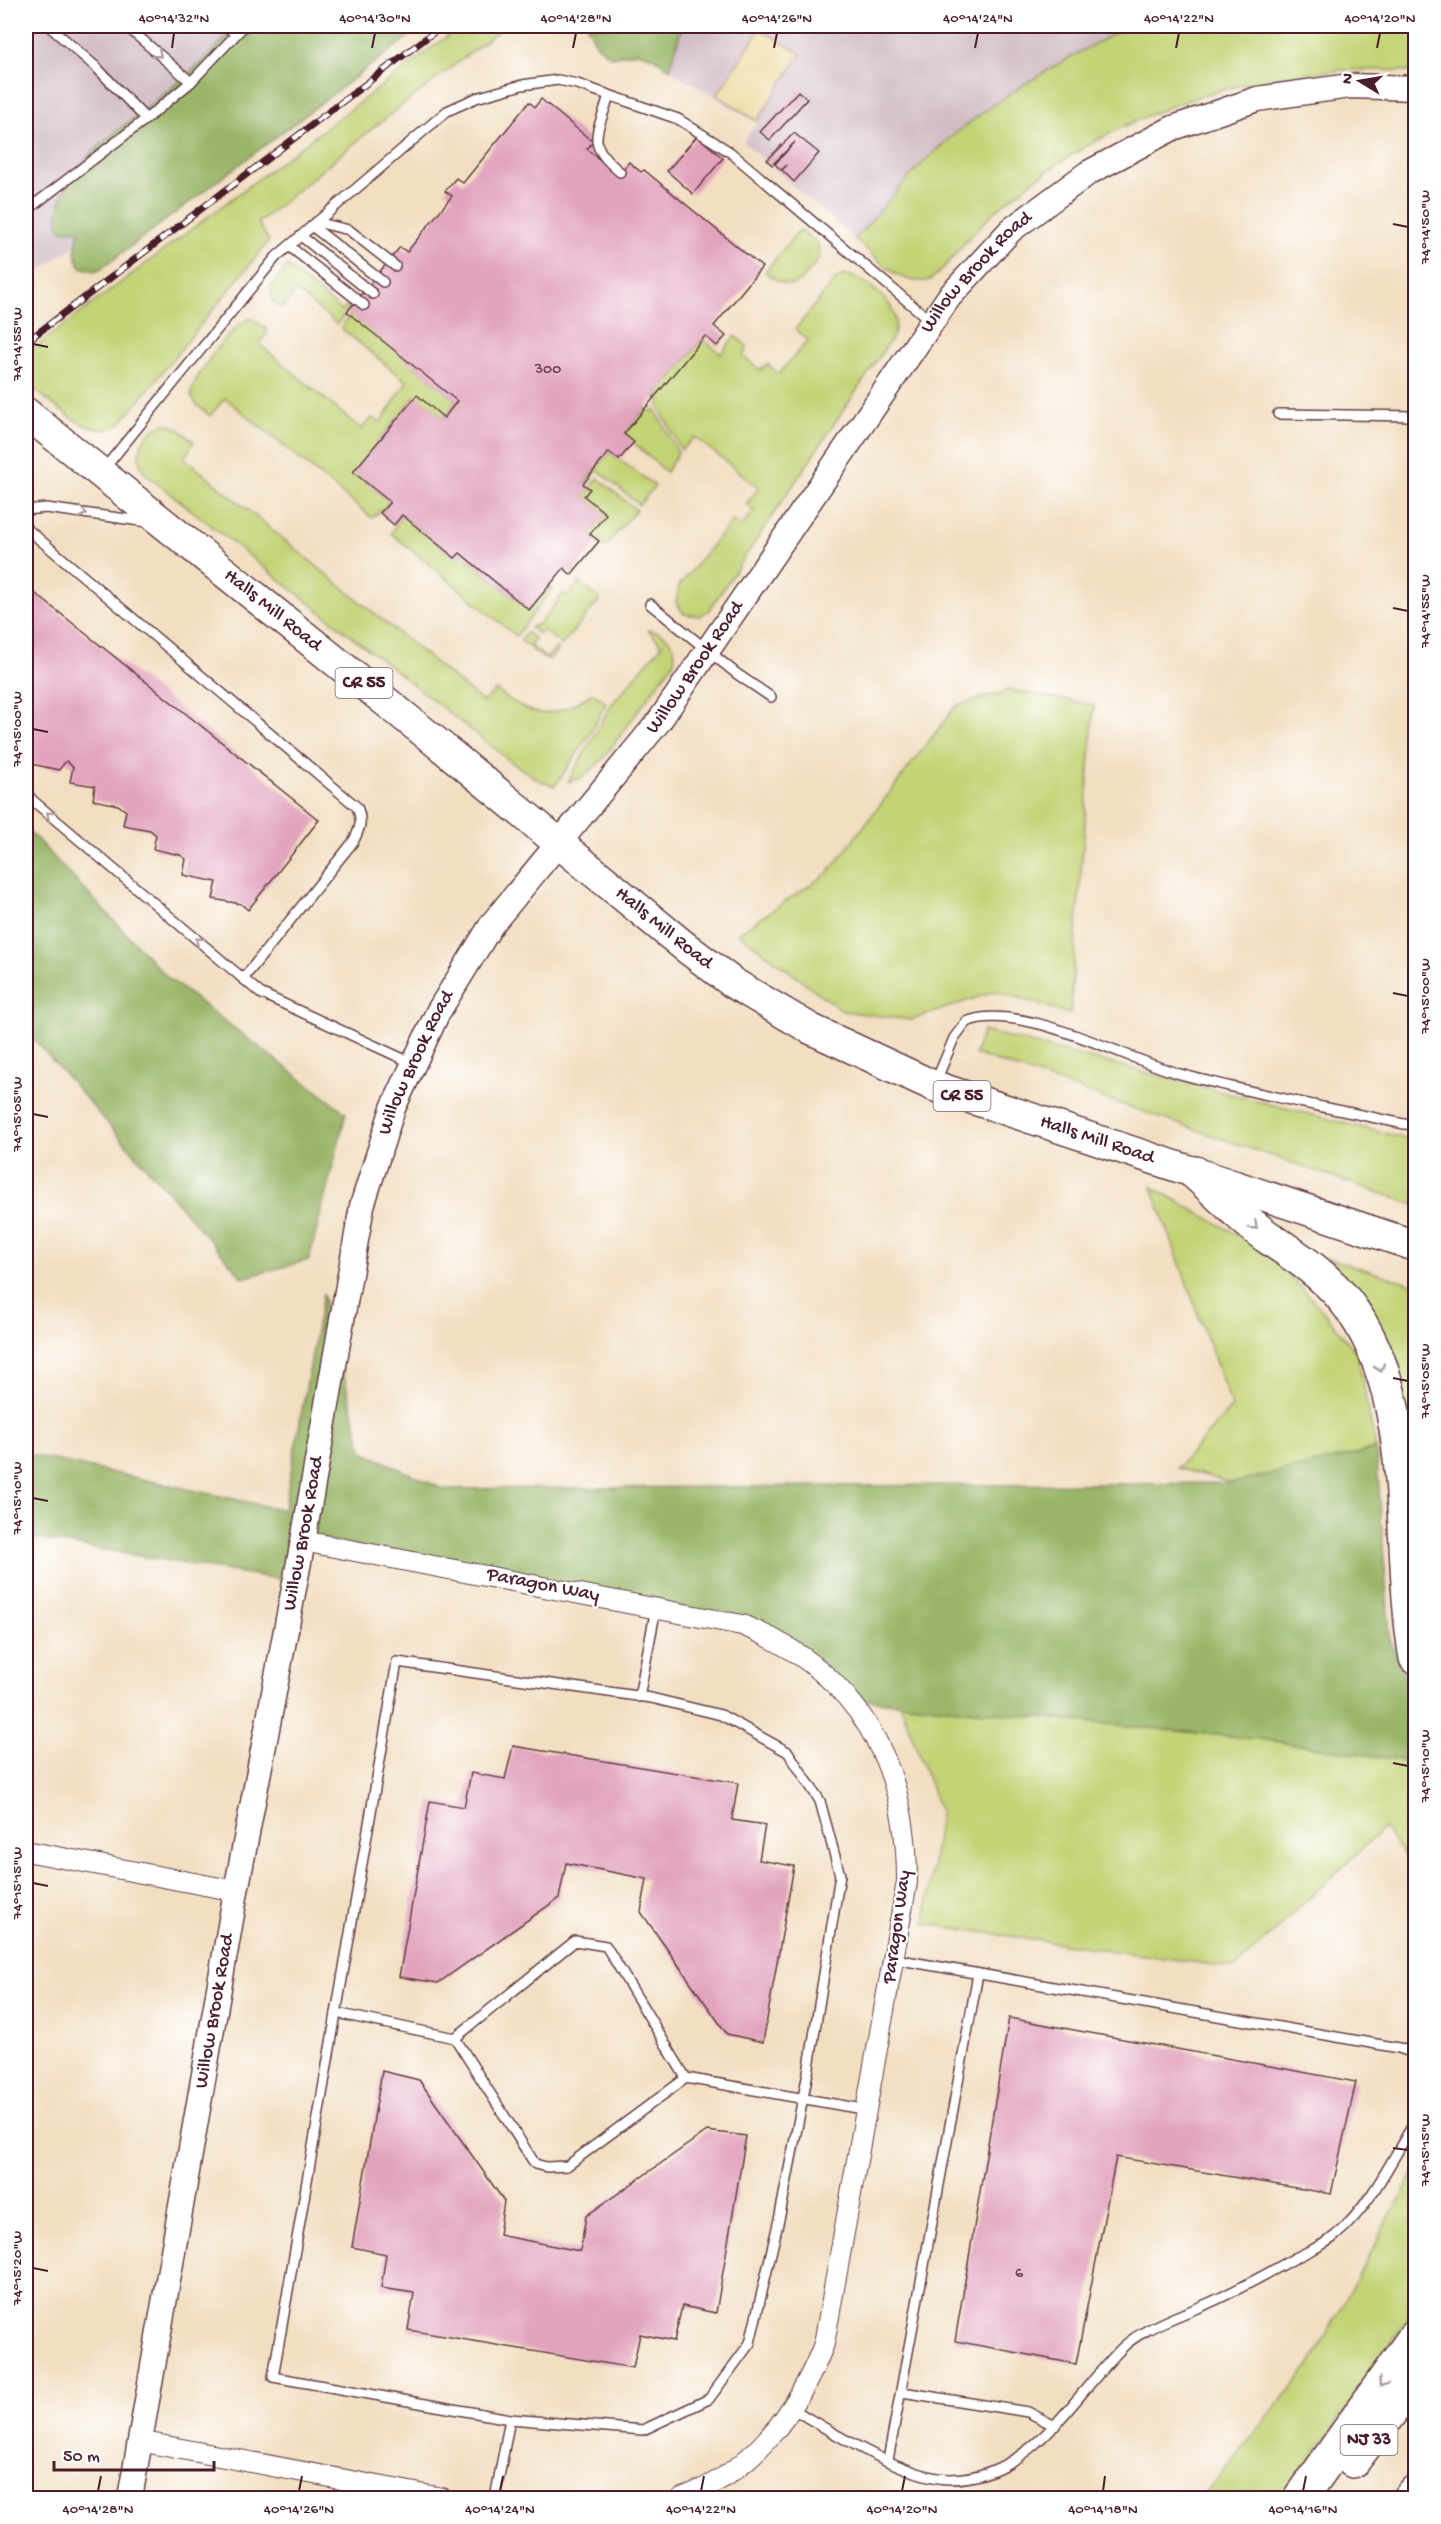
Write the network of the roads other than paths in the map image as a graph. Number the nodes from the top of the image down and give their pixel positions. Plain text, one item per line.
1 (50, 26) edge
2 (126, 26) edge
3 (226, 26) edge
4 (244, 26) edge
5 (236, 34) junction
6 (191, 82) junction
7 (1416, 88) edge
8 (609, 94) junction
9 (146, 119) junction
10 (620, 172) dead end
11 (26, 211) edge
12 (314, 224) junction
13 (301, 236) junction
14 (289, 246) junction
15 (395, 266) dead end
16 (382, 282) dead end
17 (373, 294) dead end
18 (364, 305) dead end
19 (932, 321) junction
20 (26, 413) edge
21 (1278, 414) dead end
22 (1416, 416) edge
23 (100, 474) junction
24 (26, 510) edge
25 (166, 525) junction
26 (26, 528) edge
27 (650, 604) dead end
28 (707, 650) junction
29 (771, 697) dead end
30 (26, 791) edge
31 (560, 843) junction
32 (243, 979) junction
33 (412, 1063) junction
34 (934, 1086) junction
35 (1416, 1125) edge
36 (1195, 1173) junction
37 (1416, 1246) edge
38 (303, 1541) junction
39 (657, 1608) junction
40 (1416, 1658) edge
41 (639, 1697) junction
42 (26, 1851) edge
43 (236, 1891) junction
44 (895, 1959) junction
45 (978, 1974) junction
46 (336, 2013) junction
47 (455, 2038) junction
48 (1416, 2054) edge
49 (686, 2078) junction
50 (803, 2099) junction
51 (868, 2110) junction
52 (1416, 2120) edge
53 (1416, 2335) edge
54 (1416, 2379) edge
55 (902, 2392) junction
56 (793, 2409) junction
57 (510, 2419) junction
58 (1055, 2426) junction
59 (139, 2441) junction
60 (888, 2460) junction
61 (1416, 2492) edge
62 (130, 2499) edge
63 (442, 2499) edge
64 (495, 2499) edge
65 (682, 2499) edge
66 (1301, 2499) edge
67 (1321, 2499) edge
68 (1410, 2499) edge

1 - 9 lane
2 -> 6 lane
3 - 5 lane
4 - 5 lane
5 - 6 lane
6 - 9 lane
7 - 19 street, Willow Brook Road
8 - 10 lane
8 - 12 lane
8 - 19 lane
9 - 11 lane
12 - 13 lane
12 - 15 lane
12 - 16 lane
13 - 14 lane
13 - 17 lane
14 - 18 lane
14 - 23 lane
19 - 28 street, Willow Brook Road
20 - 23 main road, Halls Mill Road / CR 55
21 - 22 lane
23 - 25 main road, Halls Mill Road / CR 55
24 -> 25 lane
25 - 31 main road, Halls Mill Road / CR 55
26 - 32 lane
27 - 28 lane
28 - 29 lane
28 - 31 street, Willow Brook Road
32 -> 30 lane
31 - 33 street, Willow Brook Road
31 - 34 main road, Halls Mill Road / CR 55
32 - 33 lane
33 - 38 street, Willow Brook Road
34 - 35 lane
34 - 36 main road, Halls Mill Road / CR 55
36 - 37 main road, Halls Mill Road / CR 55
36 -> 40 highway
38 - 39 street, Paragon Way
38 - 43 street, Willow Brook Road
39 - 41 lane
39 - 44 street, Paragon Way
41 - 46 lane
41 - 50 lane
42 - 43 street
43 - 59 street, Willow Brook Road
44 - 45 lane
44 - 51 street, Paragon Way
45 - 48 lane
45 - 55 lane
46 - 47 lane
46 - 57 lane
47 - 49 lane
47 - 49 lane
49 - 50 lane
50 - 51 lane
50 - 57 lane
51 - 56 street, Paragon Way
52 - 58 lane
53 -> 66 highway
54 - 67 highway, NJ 33
55 - 58 lane
55 - 60 lane
56 - 60 lane
56 - 65 street, Paragon Way
57 - 64 lane
58 - 60 lane
59 - 62 street, Willow Brook Road
59 - 63 street
61 - 68 highway

